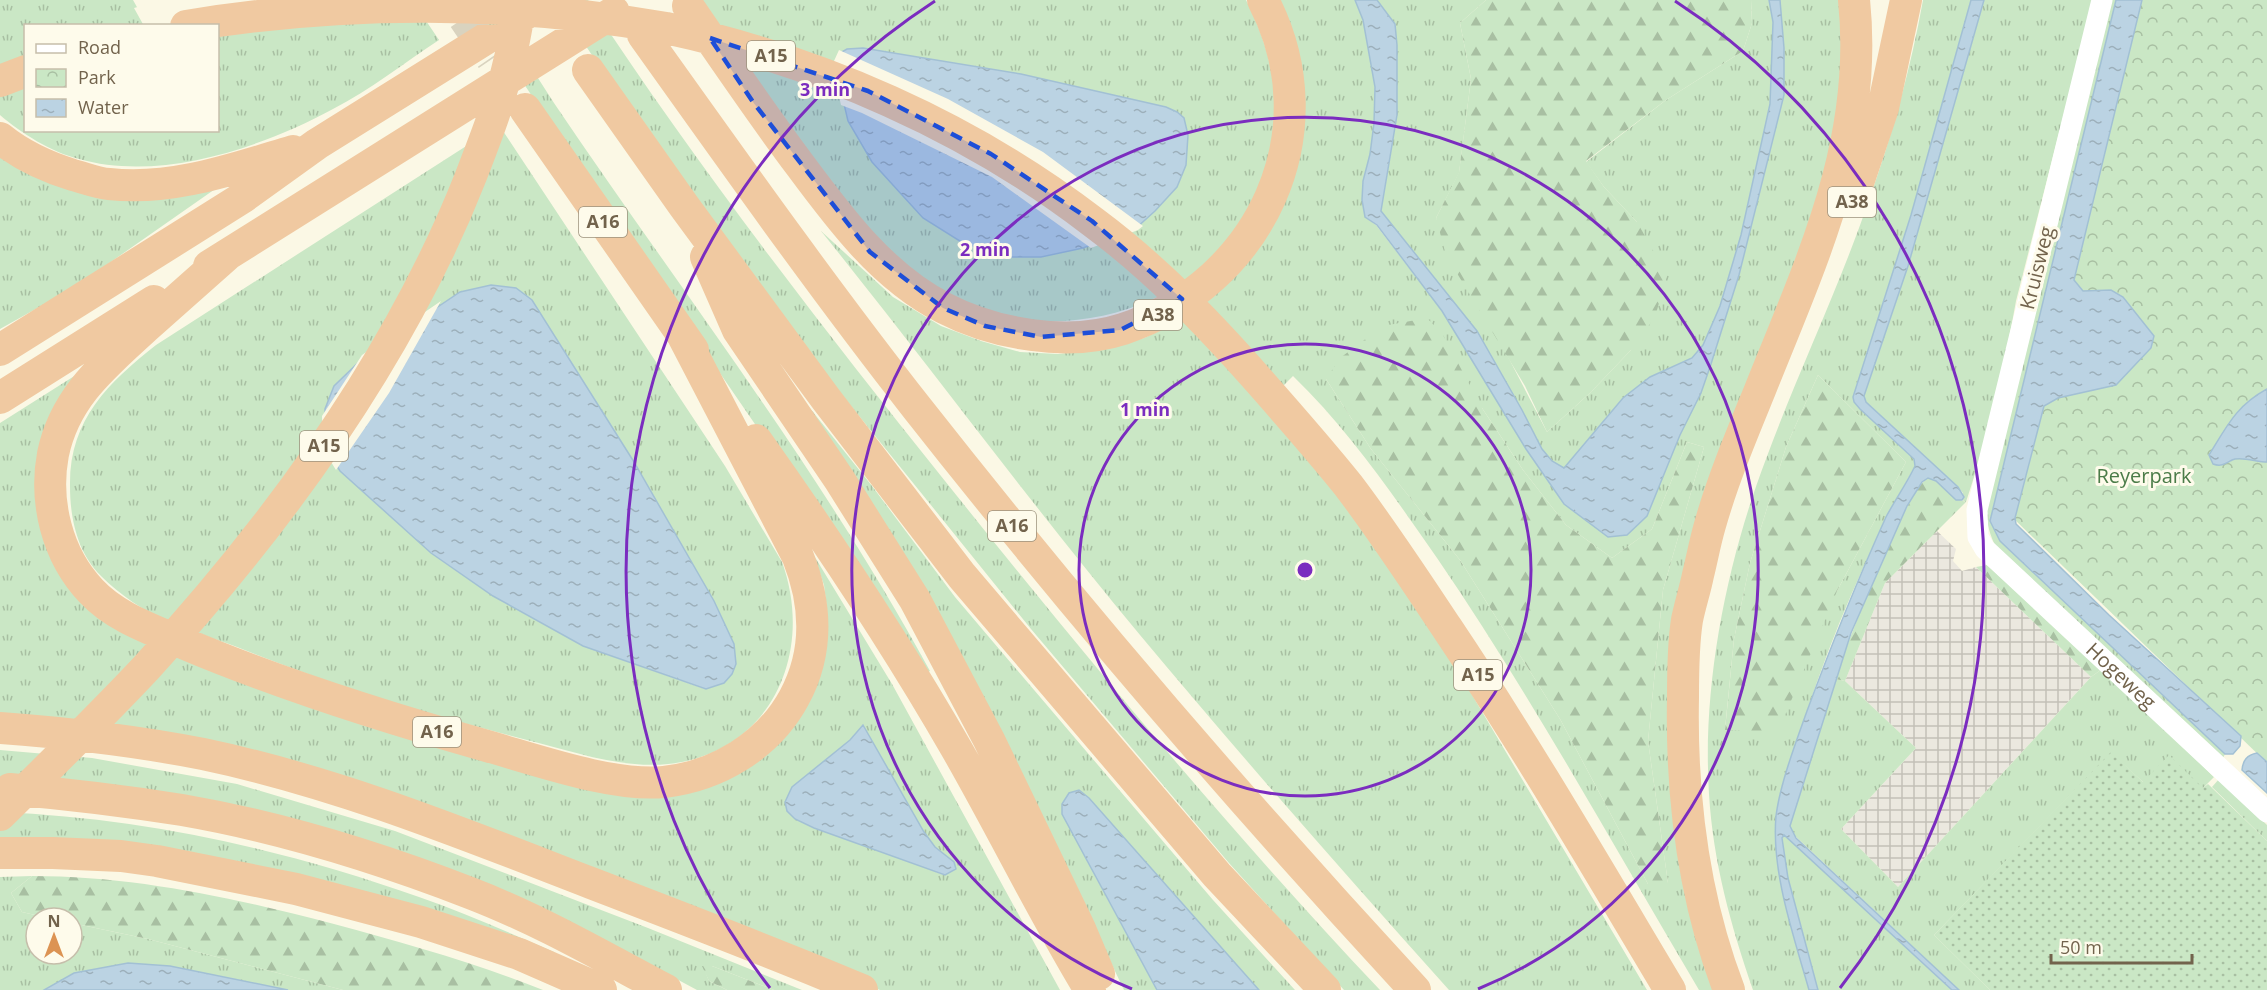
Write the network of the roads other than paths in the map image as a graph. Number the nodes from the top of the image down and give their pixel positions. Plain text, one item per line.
1 (521, 0) edge
2 (1263, 0) edge
3 (1854, 0) edge
4 (1906, 0) edge
5 (2102, 0) edge
6 (626, 4) edge
7 (688, 6) dead end
8 (554, 17) edge
9 (195, 24) edge
10 (643, 35) dead end
11 (588, 70) dead end
12 (24, 72) edge
13 (0, 81) edge
14 (525, 109) dead end
15 (0, 138) edge
16 (317, 144) junction
17 (684, 206) junction
18 (226, 256) junction
19 (682, 334) junction
20 (0, 350) edge
21 (1760, 390) junction
22 (0, 398) edge
23 (1978, 537) joint
24 (0, 728) edge
25 (0, 788) edge
26 (2267, 812) edge
27 (0, 815) edge
28 (0, 853) edge
29 (601, 990) edge
30 (666, 990) edge
31 (862, 990) edge
32 (1090, 990) edge
33 (1106, 990) edge
34 (1325, 990) edge
35 (1415, 990) edge
36 (1670, 990) edge
37 (1729, 990) edge

1 - 27 highway, A15
2 - 7 highway, A38
3 - 21 highway
4 - 21 highway, A38
5 - 23 street, Kruisweg
6 - 18 highway
8 - 16 highway
9 - 36 highway, A15
10 - 35 highway, A16
11 - 17 highway
12 - 13 highway
14 - 19 highway, A16
15 - 16 highway
16 - 20 highway
17 - 33 highway
17 - 34 highway
18 - 19 highway, A16
18 - 22 highway
19 - 32 highway, A16
21 - 37 highway
23 - 26 street, Hogeweg
24 - 31 highway
25 - 30 highway
28 - 29 highway

